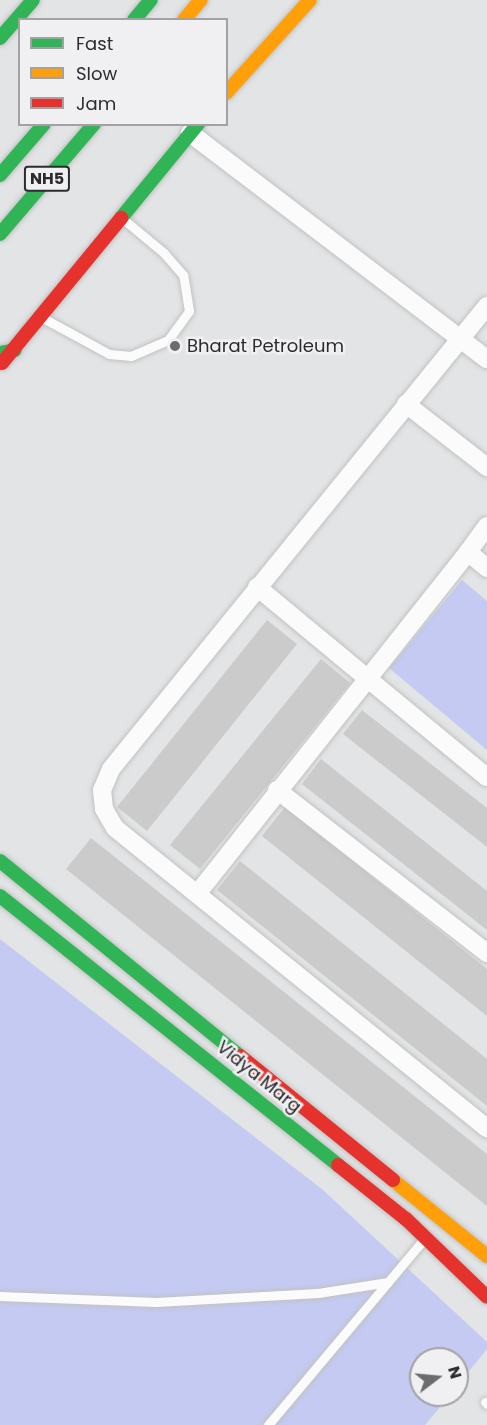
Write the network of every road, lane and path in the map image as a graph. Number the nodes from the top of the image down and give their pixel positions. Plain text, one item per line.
1 (151, 0) edge
2 (201, 0) edge
3 (310, 0) edge
4 (28, 2) edge
5 (136, 18) edge
6 (186, 18) edge
7 (0, 38) edge
8 (228, 91) edge
9 (42, 126) edge
10 (91, 126) edge
11 (194, 129) edge
12 (0, 176) edge
13 (122, 218) junction
14 (0, 234) edge
15 (487, 306) edge
16 (41, 317) junction
17 (460, 337) junction
18 (15, 350) junction
19 (0, 353) edge
20 (487, 359) edge
21 (0, 366) edge
22 (406, 404) junction
23 (487, 467) edge
24 (487, 526) edge
25 (468, 552) junction
26 (487, 568) edge
27 (257, 587) junction
28 (367, 681) junction
29 (487, 777) edge
30 (277, 790) junction
31 (0, 861) edge
32 (197, 894) junction
33 (0, 896) edge
34 (487, 953) edge
35 (487, 1128) edge
36 (425, 1237) junction
37 (487, 1256) edge
38 (388, 1282) junction
39 (0, 1296) edge
40 (487, 1297) edge
41 (268, 1425) edge

1 - 5 main road
2 - 6 main road
3 - 8 main road
4 - 7 main road
9 - 12 main road, NH5
10 - 14 main road, NH5 / NH5
11 - 13 main road
11 - 17 street
13 - 16 main road
13 - 16 lane
15 - 17 street
16 - 18 main road
17 - 20 street
17 - 22 street
18 - 19 main road
18 - 21 main road
22 - 23 street
22 - 27 street
24 - 25 street
25 - 26 street
25 - 28 street
27 - 28 street
27 - 32 street
28 - 29 street
28 - 30 street
30 - 32 street
30 - 34 street
31 - 37 main road, Vidya Marg
32 - 35 street
33 - 36 main road, Vidya Marg
36 - 38 lane
36 - 40 main road, Vidya Marg
38 - 39 lane
38 - 41 lane

